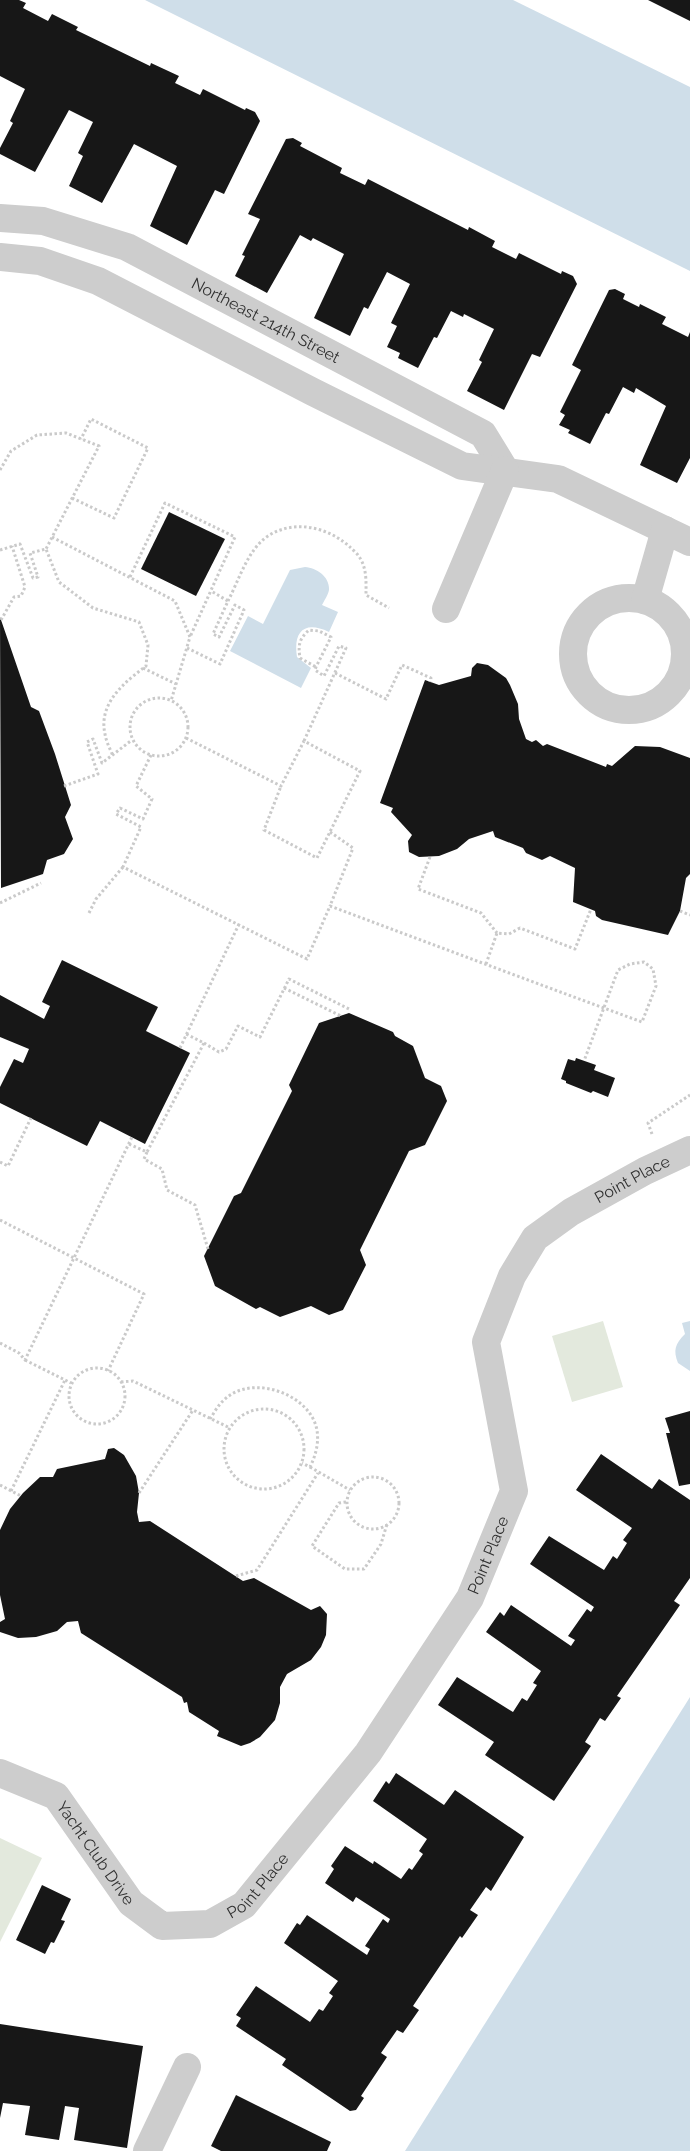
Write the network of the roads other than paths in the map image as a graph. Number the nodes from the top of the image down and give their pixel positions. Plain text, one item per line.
1 (0, 218) edge
2 (43, 221) junction
3 (0, 257) edge
4 (40, 261) junction
5 (505, 470) junction
6 (665, 530) junction
7 (690, 542) edge
8 (645, 600) junction
9 (446, 609) dead end
10 (690, 1150) edge
11 (0, 1773) edge
12 (162, 1926) joint
13 (187, 2067) dead end
14 (147, 2151) edge

1 - 2 street, Northeast 214th Street
2 - 4 street
2 - 5 street, Northeast 214th Street
3 - 4 street
4 - 5 street
5 - 6 street
5 - 9 street
6 - 7 street
6 - 8 street
8 - 8 street
10 - 12 street, Point Place
11 - 12 street, Yacht Club Drive
13 - 14 street

